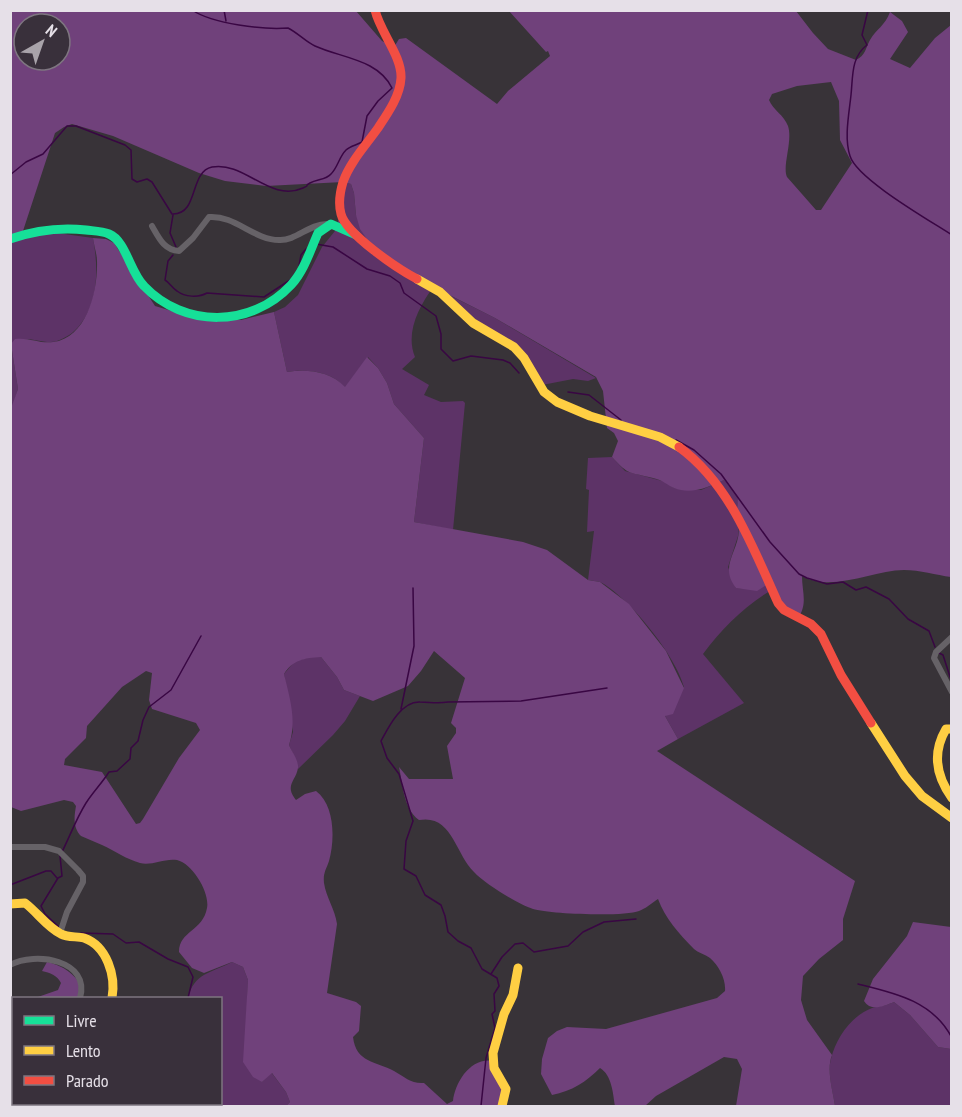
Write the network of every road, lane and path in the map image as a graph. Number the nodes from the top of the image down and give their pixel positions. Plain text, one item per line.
1 (375, 10) edge
2 (331, 224) junction
3 (152, 226) dead end
4 (358, 236) junction
5 (10, 239) edge
6 (951, 638) edge
7 (951, 692) edge
8 (951, 729) edge
9 (951, 798) edge
10 (951, 818) edge
11 (10, 847) edge
12 (10, 904) edge
13 (60, 933) junction
14 (10, 965) edge
15 (518, 968) dead end
16 (80, 997) edge
17 (113, 997) edge
18 (502, 1107) edge

1 - 4 street
2 - 3 street
2 - 4 street
2 - 5 street
4 - 10 street
6 - 7 street
8 - 9 street
11 - 13 street
12 - 13 street
13 - 17 street
14 - 16 street
15 - 18 street

